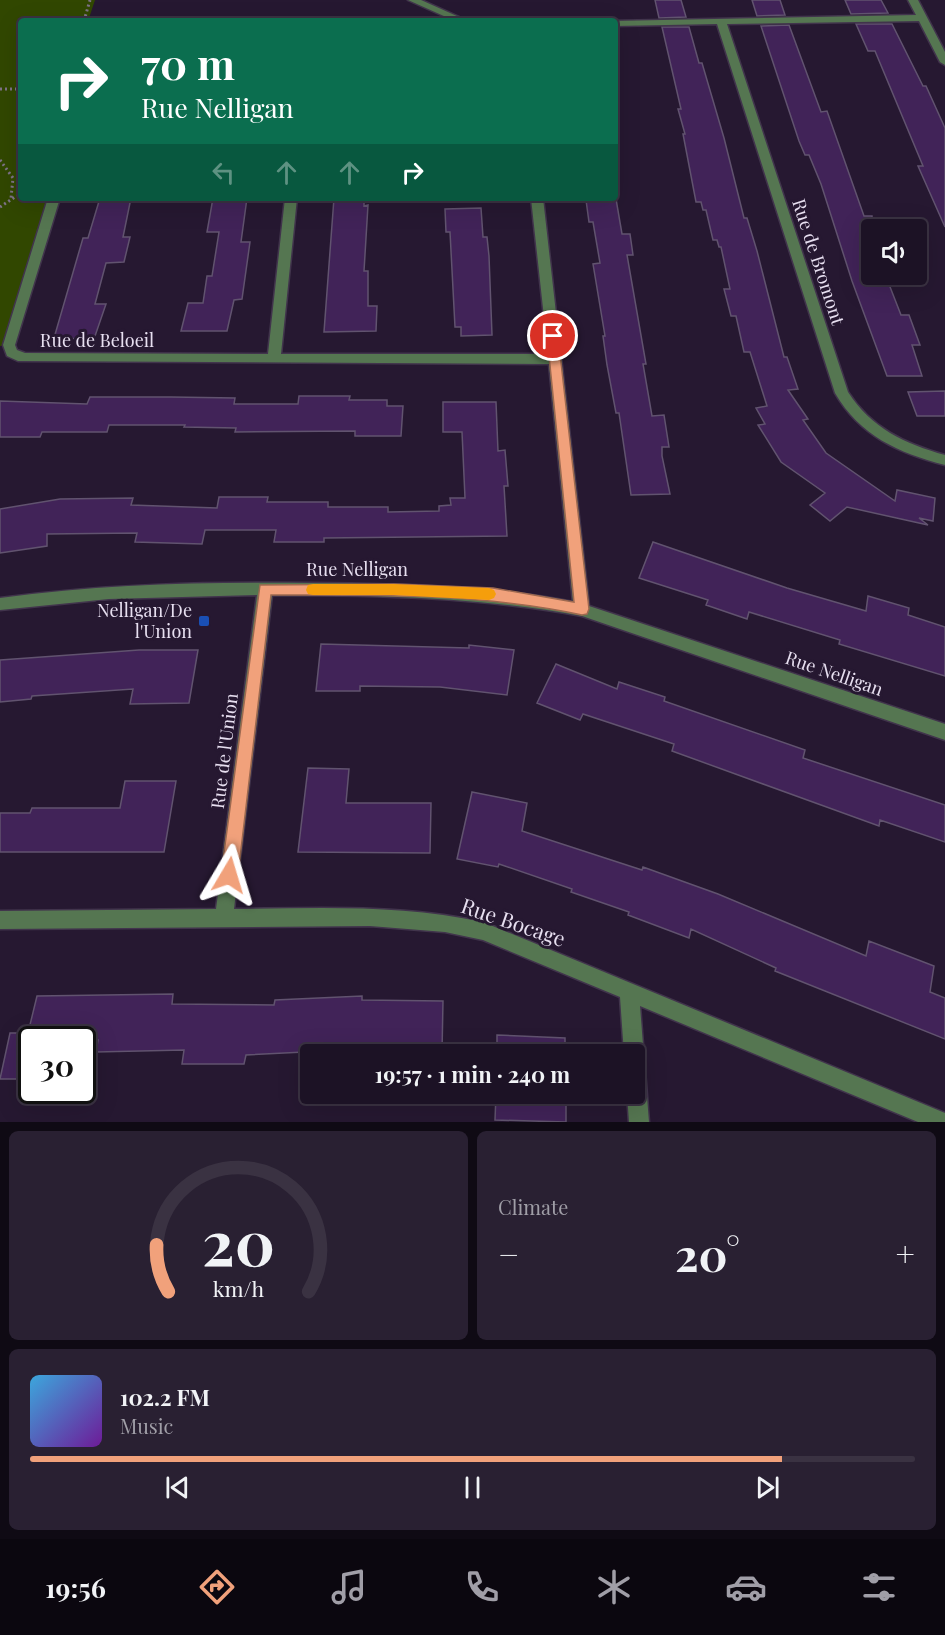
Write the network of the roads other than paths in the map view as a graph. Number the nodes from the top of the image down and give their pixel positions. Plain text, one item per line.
1 (413, 0) edge
2 (913, 0) edge
3 (456, 18) edge
4 (921, 18) junction
5 (721, 21) junction
6 (618, 23) edge
7 (945, 62) edge
8 (53, 201) edge
9 (291, 201) edge
10 (537, 201) edge
11 (274, 359) junction
12 (555, 359) junction
13 (945, 460) edge
14 (265, 590) junction
15 (0, 604) edge
16 (582, 609) junction
17 (945, 732) edge
18 (224, 917) junction
19 (0, 920) edge
20 (629, 990) junction
21 (633, 1044) edge
22 (638, 1104) edge
23 (639, 1122) edge
24 (943, 1122) edge

1 - 3 street
2 - 4 street
4 - 5 street
4 - 7 street
5 - 6 street
5 - 13 street, Rue de Bromont
8 - 11 street, Rue de Beloeil
9 - 11 street
10 - 12 street
11 - 12 street, Rue de Beloeil
12 - 16 street
14 - 15 street, Rue Nelligan
14 - 16 street, Rue Nelligan
14 - 18 street, Rue de l'Union
16 - 17 street, Rue Nelligan
18 - 19 street, Rue Bocage
18 - 20 street, Rue Bocage
20 - 21 street
20 - 24 street, Rue Bocage
22 - 23 street

